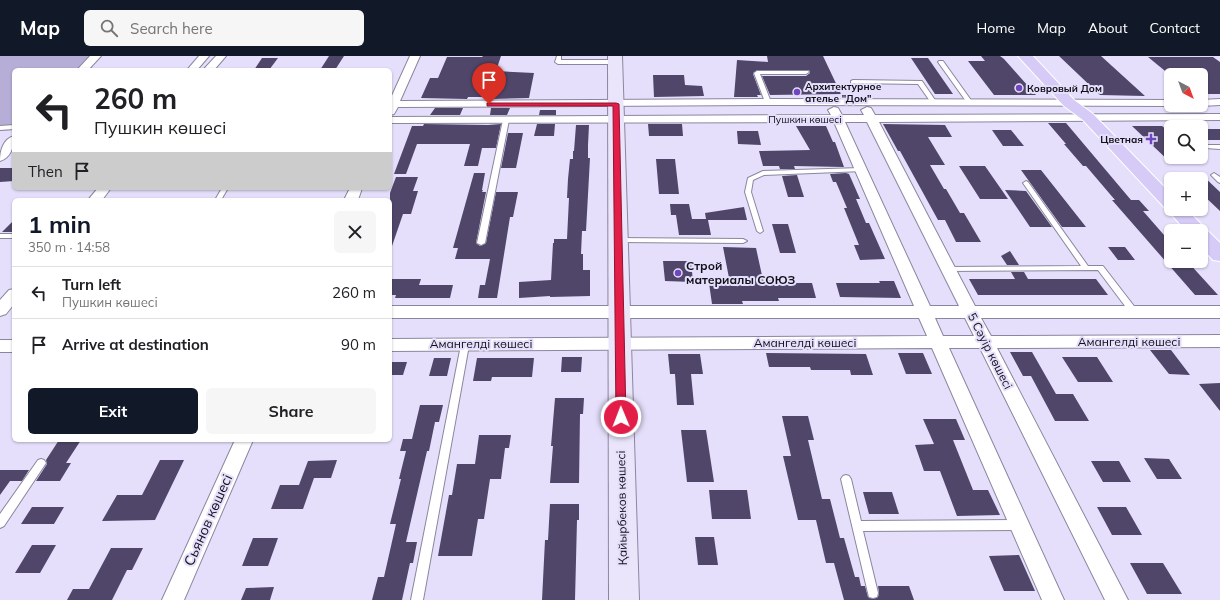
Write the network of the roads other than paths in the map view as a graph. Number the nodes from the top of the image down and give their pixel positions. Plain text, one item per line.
1 (96, 56) edge
2 (204, 56) edge
3 (221, 56) edge
4 (415, 56) edge
5 (559, 56) edge
6 (1025, 56) edge
7 (1034, 56) edge
8 (616, 59) edge
9 (941, 62) dead end
10 (84, 68) edge
11 (194, 68) edge
12 (210, 68) edge
13 (806, 72) dead end
14 (853, 82) dead end
15 (768, 102) junction
16 (1208, 102) edge
17 (1220, 102) edge
18 (831, 103) junction
19 (863, 103) junction
20 (934, 103) junction
21 (970, 103) junction
22 (1074, 103) junction
23 (1164, 103) edge
24 (392, 105) edge
25 (392, 107) edge
26 (616, 112) junction
27 (1088, 117) junction
28 (1220, 117) edge
29 (838, 118) junction
30 (871, 118) junction
31 (392, 120) edge
32 (506, 120) junction
33 (12, 127) edge
34 (0, 128) edge
35 (12, 142) edge
36 (1208, 147) dead end
37 (1220, 147) edge
38 (0, 157) edge
39 (861, 170) junction
40 (1214, 175) dead end
41 (1220, 181) edge
42 (1026, 183) dead end
43 (104, 190) edge
44 (1164, 197) edge
45 (97, 198) edge
46 (1183, 216) edge
47 (1190, 224) edge
48 (760, 231) dead end
49 (0, 236) edge
50 (12, 236) edge
51 (618, 240) junction
52 (743, 241) dead end
53 (1208, 242) edge
54 (481, 243) dead end
55 (1220, 255) edge
56 (1086, 268) junction
57 (948, 269) junction
58 (12, 296) edge
59 (0, 311) edge
60 (12, 312) edge
61 (392, 312) edge
62 (619, 312) junction
63 (925, 312) junction
64 (970, 312) junction
65 (1134, 312) junction
66 (1220, 312) edge
67 (985, 342) junction
68 (1220, 342) edge
69 (938, 343) junction
70 (465, 344) junction
71 (620, 344) junction
72 (392, 345) edge
73 (0, 346) edge
74 (12, 346) edge
75 (243, 442) edge
76 (41, 463) dead end
77 (846, 479) dead end
78 (0, 523) edge
79 (1020, 525) junction
80 (857, 526) junction
81 (873, 593) dead end
82 (173, 600) edge
83 (417, 600) edge
84 (624, 600) edge
85 (1053, 600) edge
86 (1117, 600) edge

1 - 10 street
2 - 11 street
3 - 12 street
4 - 24 street
5 - 8 lane
6 - 22 main road
7 - 22 main road
8 - 26 main road, Қайырбеков көшесі
9 - 21 lane
13 - 15 lane
14 - 20 lane
15 - 18 street, Пушкин көшесі
15 - 26 street, Пушкин көшесі
16 - 17 street
18 - 19 street, Пушкин көшесі
18 - 29 street
19 - 20 street, Пушкин көшесі
19 - 30 street, 5 Сәуір көшесі
20 - 21 street, Пушкин көшесі
21 - 22 street, Пушкин көшесі
22 - 23 street, Пушкин көшесі
22 - 27 main road
25 - 26 street, Пушкин көшесі
26 - 29 street, Пушкин көшесі
26 - 32 street, Пушкин көшесі
26 - 51 main road, Қайырбеков көшесі
27 - 28 street, Пушкин көшесі
27 - 30 street, Пушкин көшесі
27 - 44 main road
29 - 30 street, Пушкин көшесі
29 - 39 street
30 - 57 street, 5 Сәуір көшесі
31 - 32 street, Пушкин көшесі
32 - 54 lane
33 - 34 lane
35 - 38 street
36 - 37 lane
39 - 48 lane
39 - 63 street
40 - 41 lane
42 - 56 lane
43 - 45 street
46 - 47 main road
49 - 50 lane
51 - 52 lane
51 - 62 main road, Қайырбеков көшесі
53 - 55 main road
56 - 57 lane
56 - 65 lane
57 - 64 street, 5 Сәуір көшесі
58 - 59 street
59 - 60 street
61 - 62 street
62 - 63 street
62 - 71 main road, Қайырбеков көшесі
63 - 64 street
63 - 69 street
64 - 65 street
64 - 67 street, 5 Сәуір көшесі
65 - 66 street
67 - 68 street, Амангелді көшесі
67 - 69 street, Амангелді көшесі
67 - 86 street, 5 Сәуір көшесі
69 - 71 street, Амангелді көшесі
69 - 79 street
70 - 71 street, Амангелді көшесі
70 - 72 street, Амангелді көшесі
70 - 83 lane
71 - 84 main road, Қайырбеков көшесі
73 - 74 street
75 - 82 street, Сьянов көшесі
76 - 78 lane
77 - 80 lane
79 - 80 lane
79 - 85 street
80 - 81 lane

